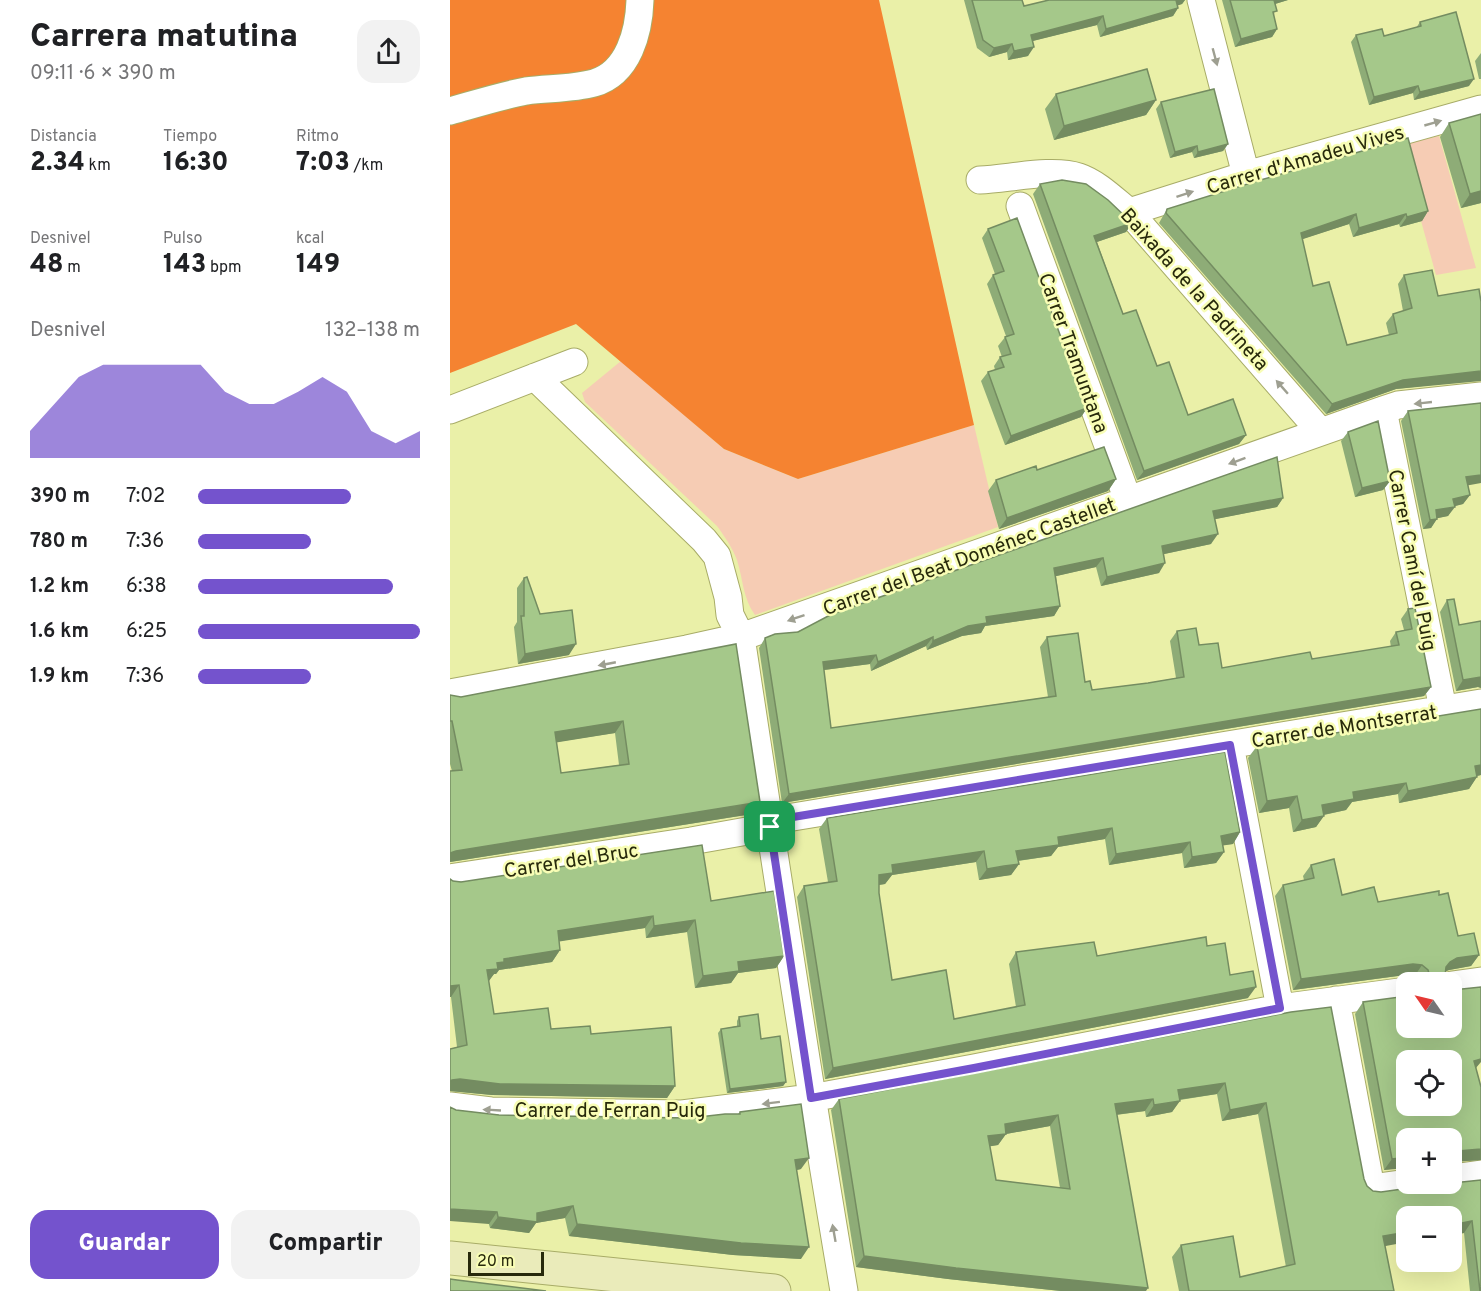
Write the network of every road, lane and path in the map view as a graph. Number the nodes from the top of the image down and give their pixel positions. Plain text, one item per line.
1 (640, 0) edge
2 (1200, 0) edge
3 (1481, 109) edge
4 (450, 111) edge
5 (1246, 175) junction
6 (980, 180) dead end
7 (1020, 206) dead end
8 (1129, 212) junction
9 (574, 362) dead end
10 (536, 377) junction
11 (1481, 396) edge
12 (450, 410) edge
13 (1383, 410) junction
14 (1320, 431) junction
15 (1128, 500) junction
16 (741, 637) junction
17 (450, 693) edge
18 (1481, 703) edge
19 (1443, 709) junction
20 (1230, 745) junction
21 (770, 827) junction
22 (450, 878) edge
23 (1481, 981) edge
24 (1462, 984) edge
25 (1396, 992) edge
26 (1336, 1000) junction
27 (1280, 1008) junction
28 (811, 1098) junction
29 (450, 1106) edge
30 (1481, 1174) edge
31 (1462, 1177) edge
32 (1396, 1185) edge
33 (450, 1258) edge
34 (774, 1291) edge
35 (844, 1291) edge

1 - 4 street
2 -> 5 street
5 -> 3 street, Carrer d'Amadeu Vives
8 -> 5 street, Carrer d'Amadeu Vives
6 - 8 street, Baixada de la Padrineta
7 - 15 street, Carrer Tramuntana
14 -> 8 street, Baixada de la Padrineta
9 - 10 street
10 - 12 street
10 - 16 street
11 -> 13 street, Carrer del Beat Doménec Castellet
13 - 14 street, Carrer del Beat Doménec Castellet
13 - 19 street, Carrer Camí del Puig
14 -> 15 street, Carrer del Beat Doménec Castellet
15 -> 16 street, Carrer del Beat Doménec Castellet
16 -> 17 street, Carrer del Beat Doménec Castellet
16 - 21 street
18 - 19 street, Carrer de Montserrat
19 - 20 street, Carrer de Montserrat
20 - 21 street, Carrer de Montserrat
20 - 27 street
21 - 22 street, Carrer del Bruc
21 - 28 street
23 - 24 street
25 - 26 street, Carrer de Ferran Puig
26 - 27 street, Carrer de Ferran Puig
26 - 32 street
27 - 28 street, Carrer de Ferran Puig
28 -> 29 street, Carrer de Ferran Puig
35 -> 28 street
30 - 31 street
33 - 34 street

